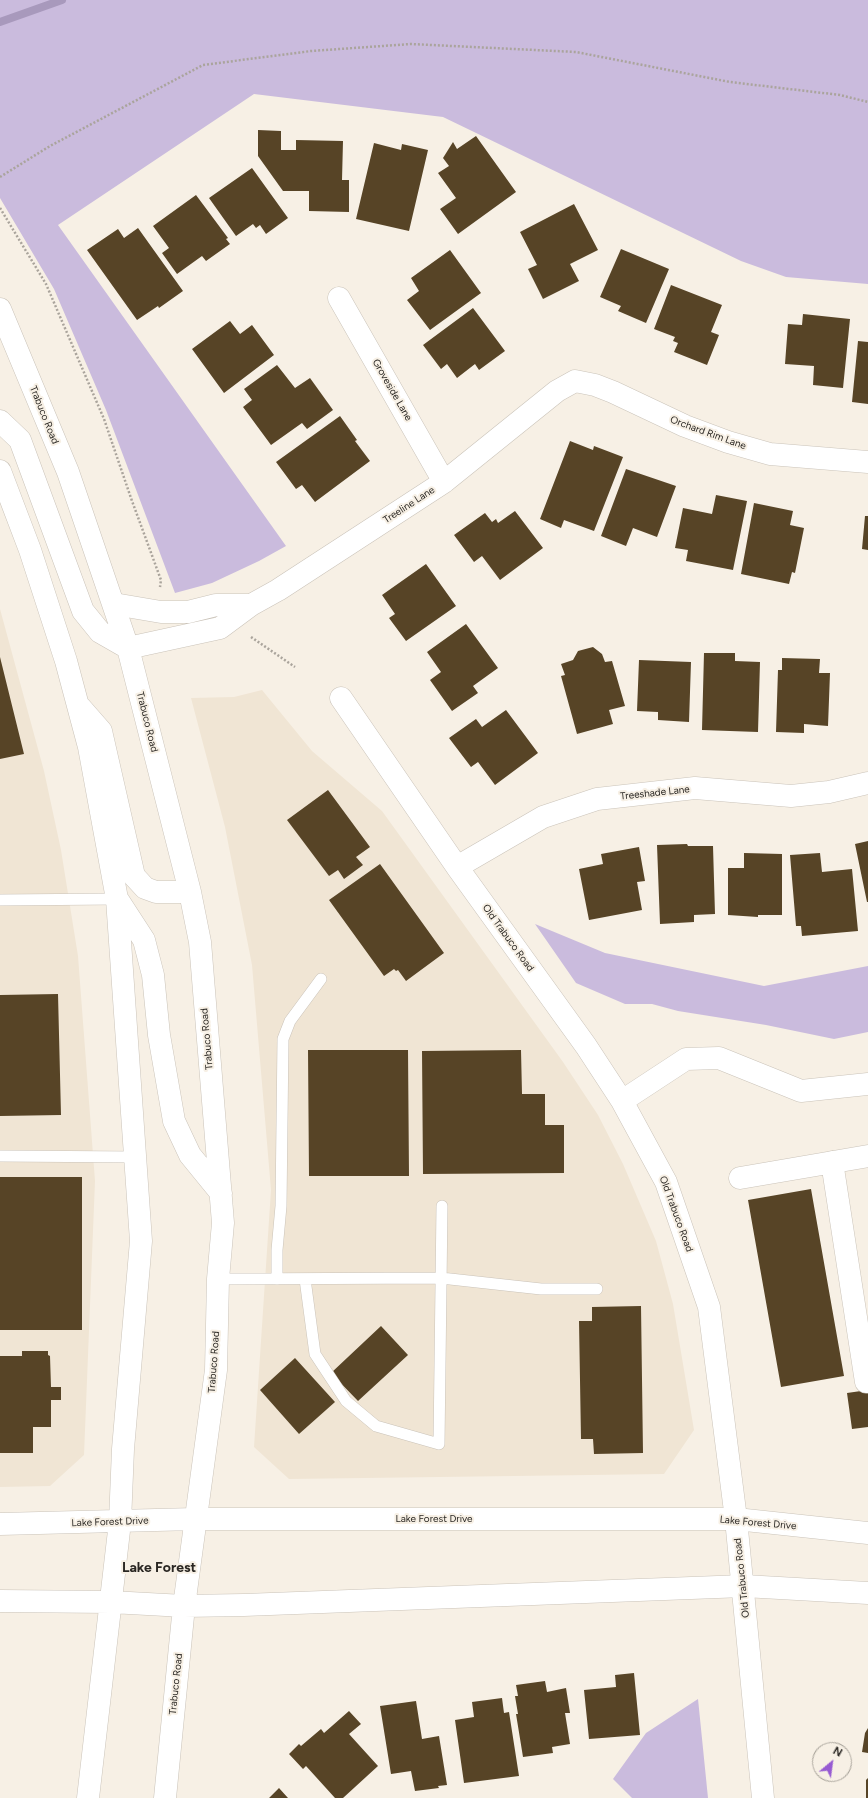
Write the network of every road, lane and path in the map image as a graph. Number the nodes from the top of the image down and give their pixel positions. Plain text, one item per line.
1 (868, 102) edge
2 (0, 177) edge
3 (0, 208) edge
4 (339, 298) dead end
5 (0, 309) edge
6 (557, 392) joint
7 (0, 421) edge
8 (868, 462) edge
9 (0, 471) edge
10 (444, 482) junction
11 (159, 592) dead end
12 (114, 604) junction
13 (251, 605) junction
14 (247, 634) dead end
15 (128, 648) junction
16 (295, 667) dead end
17 (341, 698) dead end
18 (78, 704) junction
19 (868, 783) edge
20 (457, 867) junction
21 (190, 892) junction
22 (118, 899) junction
23 (0, 900) edge
24 (321, 979) dead end
25 (868, 1084) edge
26 (622, 1102) junction
27 (0, 1156) edge
28 (868, 1156) edge
29 (135, 1157) junction
30 (832, 1162) junction
31 (740, 1178) dead end
32 (220, 1193) junction
33 (442, 1206) dead end
34 (441, 1278) junction
35 (218, 1279) junction
36 (277, 1279) junction
37 (305, 1279) junction
38 (597, 1289) dead end
39 (868, 1382) edge
40 (736, 1519) junction
41 (195, 1520) junction
42 (120, 1522) junction
43 (0, 1524) edge
44 (868, 1533) edge
45 (744, 1586) junction
46 (868, 1593) edge
47 (0, 1601) edge
48 (111, 1602) junction
49 (184, 1606) junction
50 (88, 1798) edge
51 (164, 1798) edge
52 (763, 1798) edge

1 - 2 path
3 - 11 path
4 - 10 main road, Groveside Lane
5 - 12 main road, Trabuco Road
6 - 8 main road, Orchard Rim Lane
6 - 10 main road, Treeline Lane
7 - 15 main road
9 - 18 main road
10 - 13 main road, Treeline Lane
12 - 13 main road, Treeline Lane
12 - 15 main road, Trabuco Road
13 - 15 main road, Treeline Lane
14 - 16 path
15 - 21 main road, Trabuco Road
17 - 20 main road, Old Trabuco Road
18 - 21 main road
18 - 22 main road
19 - 20 main road, Treeshade Lane
20 - 26 main road, Old Trabuco Road
21 - 32 main road, Trabuco Road
22 - 23 lane
22 - 29 main road
22 - 32 main road
24 - 36 lane
25 - 26 main road
26 - 40 main road, Old Trabuco Road
27 - 29 lane
28 - 30 main road
29 - 42 main road
30 - 31 main road
30 - 39 main road
32 - 35 main road, Trabuco Road
33 - 34 lane
34 - 37 lane
34 - 37 lane
34 - 38 lane
35 - 36 lane
35 - 41 main road, Trabuco Road
36 - 37 lane
40 - 41 main road, Lake Forest Drive
40 - 44 main road, Lake Forest Drive
40 - 45 main road, Old Trabuco Road
41 - 42 main road, Lake Forest Drive
41 - 49 main road, Trabuco Road
42 - 43 main road, Lake Forest Drive
42 - 48 main road
45 - 46 main road
45 - 49 main road
45 - 52 main road, Old Trabuco Road
47 - 48 main road
48 - 49 main road
48 - 50 main road
49 - 51 main road, Trabuco Road

